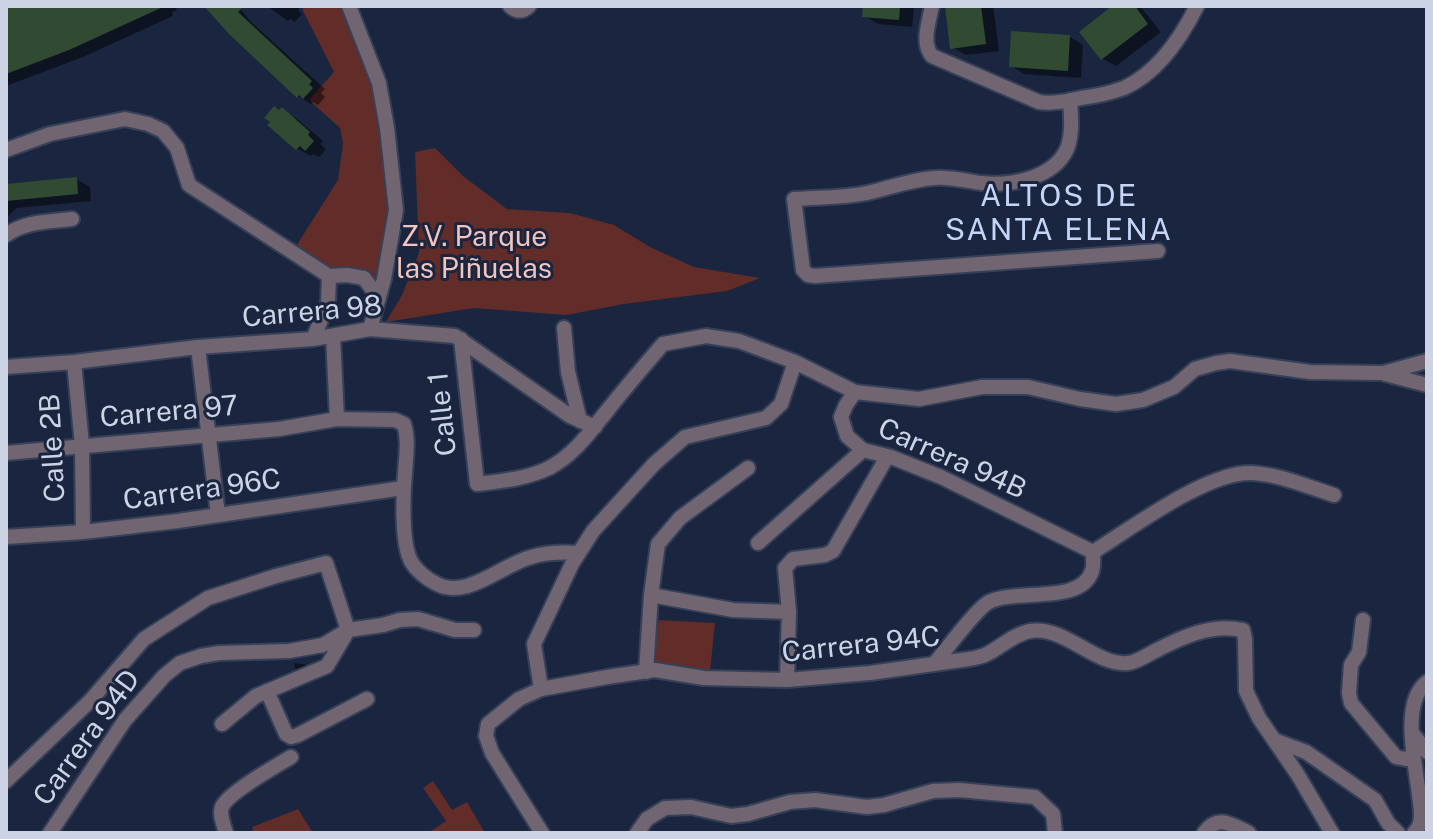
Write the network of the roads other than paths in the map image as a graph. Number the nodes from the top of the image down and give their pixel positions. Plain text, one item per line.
1 (349, 6) edge
2 (510, 6) edge
3 (529, 6) edge
4 (932, 6) edge
5 (1197, 6) edge
6 (1070, 100) junction
7 (6, 150) edge
8 (72, 219) dead end
9 (6, 235) edge
10 (1158, 251) dead end
11 (386, 271) junction
12 (329, 276) junction
13 (364, 278) junction
14 (378, 297) junction
15 (564, 328) dead end
16 (370, 329) junction
17 (333, 336) junction
18 (313, 339) junction
19 (461, 339) junction
20 (198, 347) junction
21 (1427, 361) edge
22 (74, 362) junction
23 (795, 362) junction
24 (6, 367) edge
25 (1383, 373) junction
26 (1427, 385) edge
27 (855, 392) junction
28 (337, 419) junction
29 (580, 421) junction
30 (595, 427) junction
31 (208, 435) junction
32 (82, 445) junction
33 (863, 450) junction
34 (6, 453) edge
35 (887, 457) junction
36 (748, 468) dead end
37 (403, 488) junction
38 (1334, 495) dead end
39 (218, 515) junction
40 (83, 532) junction
41 (6, 537) edge
42 (758, 543) dead end
43 (1093, 552) junction
44 (579, 553) junction
45 (651, 595) junction
46 (789, 612) junction
47 (1363, 620) dead end
48 (348, 630) junction
49 (474, 630) dead end
50 (935, 663) junction
51 (646, 672) junction
52 (787, 680) junction
53 (1427, 682) edge
54 (541, 689) junction
55 (267, 691) junction
56 (367, 699) dead end
57 (222, 724) dead end
58 (1274, 740) junction
59 (1420, 754) edge
60 (291, 757) dead end
61 (6, 781) edge
62 (50, 833) edge
63 (226, 833) edge
64 (542, 833) edge
65 (637, 833) edge
66 (1055, 833) edge
67 (1204, 833) edge
68 (1249, 833) edge
69 (1332, 833) edge
70 (1398, 833) edge
71 (1414, 833) edge

1 - 11 street
2 - 3 street
4 - 6 street
5 - 6 street
6 - 10 street
7 - 12 street
8 - 9 street
11 - 13 street
11 - 14 street
12 - 13 street
12 - 18 street
13 - 14 street
14 - 16 street
15 - 29 street
16 - 17 street, Carrera 98
16 - 19 street, Carrera 98
17 - 18 street, Carrera 98
17 - 28 street
18 - 20 street, Carrera 98
19 - 29 street, Carrera 98
19 - 30 street, Calle 1
20 - 22 street, Carrera 98
20 - 31 street
21 - 25 street, Carrera 94B
22 - 24 street, Carrera 98
22 - 32 street, Calle 2B
23 - 27 street
23 - 30 street
23 - 44 street
25 - 26 street
25 - 27 street, Carrera 94B
27 - 33 street, Carrera 94B
28 - 31 street, Carrera 97
28 - 37 street, Carrera 97
29 - 30 street, Carrera 98
31 - 32 street, Carrera 97
31 - 39 street
32 - 34 street, Carrera 97
32 - 40 street, Calle 2B
33 - 35 street, Carrera 94B
33 - 42 street
35 - 43 street, Carrera 94B
35 - 46 street
36 - 45 street
37 - 39 street, Carrera 96C
37 - 44 street
38 - 43 street
39 - 40 street, Carrera 96C
40 - 41 street, Carrera 96C
43 - 50 street
44 - 54 street
45 - 46 street
45 - 51 street
46 - 52 street
47 - 59 street
48 - 49 street, Carrera 94D
48 - 55 street
48 - 61 street
48 - 62 street, Carrera 94D
50 - 52 street, Carrera 94C
50 - 58 street, Carrera 94C
51 - 52 street, Carrera 94C
51 - 54 street, Carrera 94C
53 - 59 street
54 - 64 street, Carrera 94C
55 - 56 street
55 - 57 street
58 - 69 street
58 - 70 street
59 - 71 street
60 - 63 street
65 - 66 street
67 - 68 street

